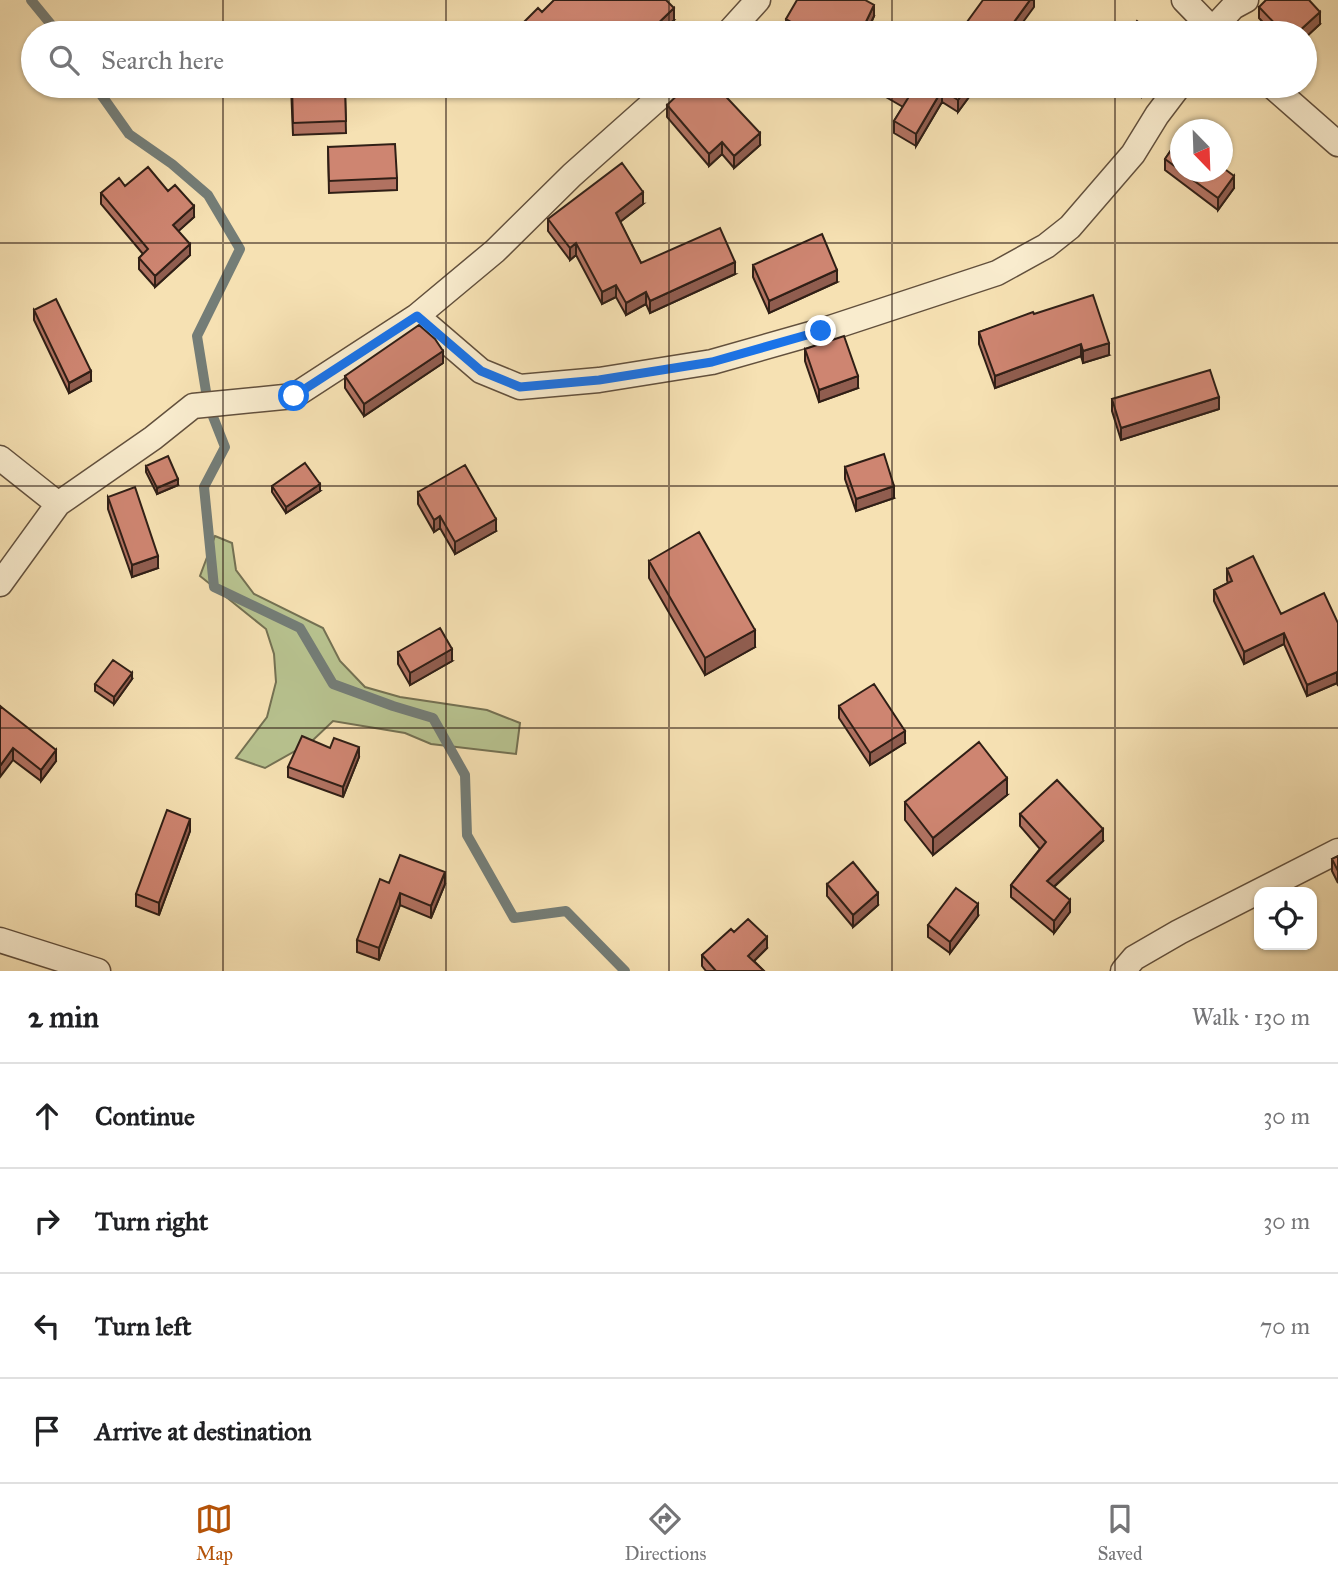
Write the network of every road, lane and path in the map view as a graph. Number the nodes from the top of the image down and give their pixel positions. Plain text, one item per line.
1 (758, 0) edge
2 (1184, 0) edge
3 (1245, 0) edge
4 (739, 21) edge
5 (1202, 21) edge
6 (1221, 21) edge
7 (659, 98) edge
8 (1170, 98) edge
9 (1286, 98) edge
10 (1338, 144) edge
11 (417, 316) junction
12 (0, 458) edge
13 (58, 504) junction
14 (0, 584) edge
15 (1338, 851) edge
16 (0, 940) edge
17 (98, 971) edge
18 (1123, 971) edge

1 - 4 street
2 - 5 street
3 - 6 street
7 - 11 street
8 - 11 street
9 - 10 street
11 - 13 street
12 - 13 street
13 - 14 street
15 - 18 street
16 - 17 street

